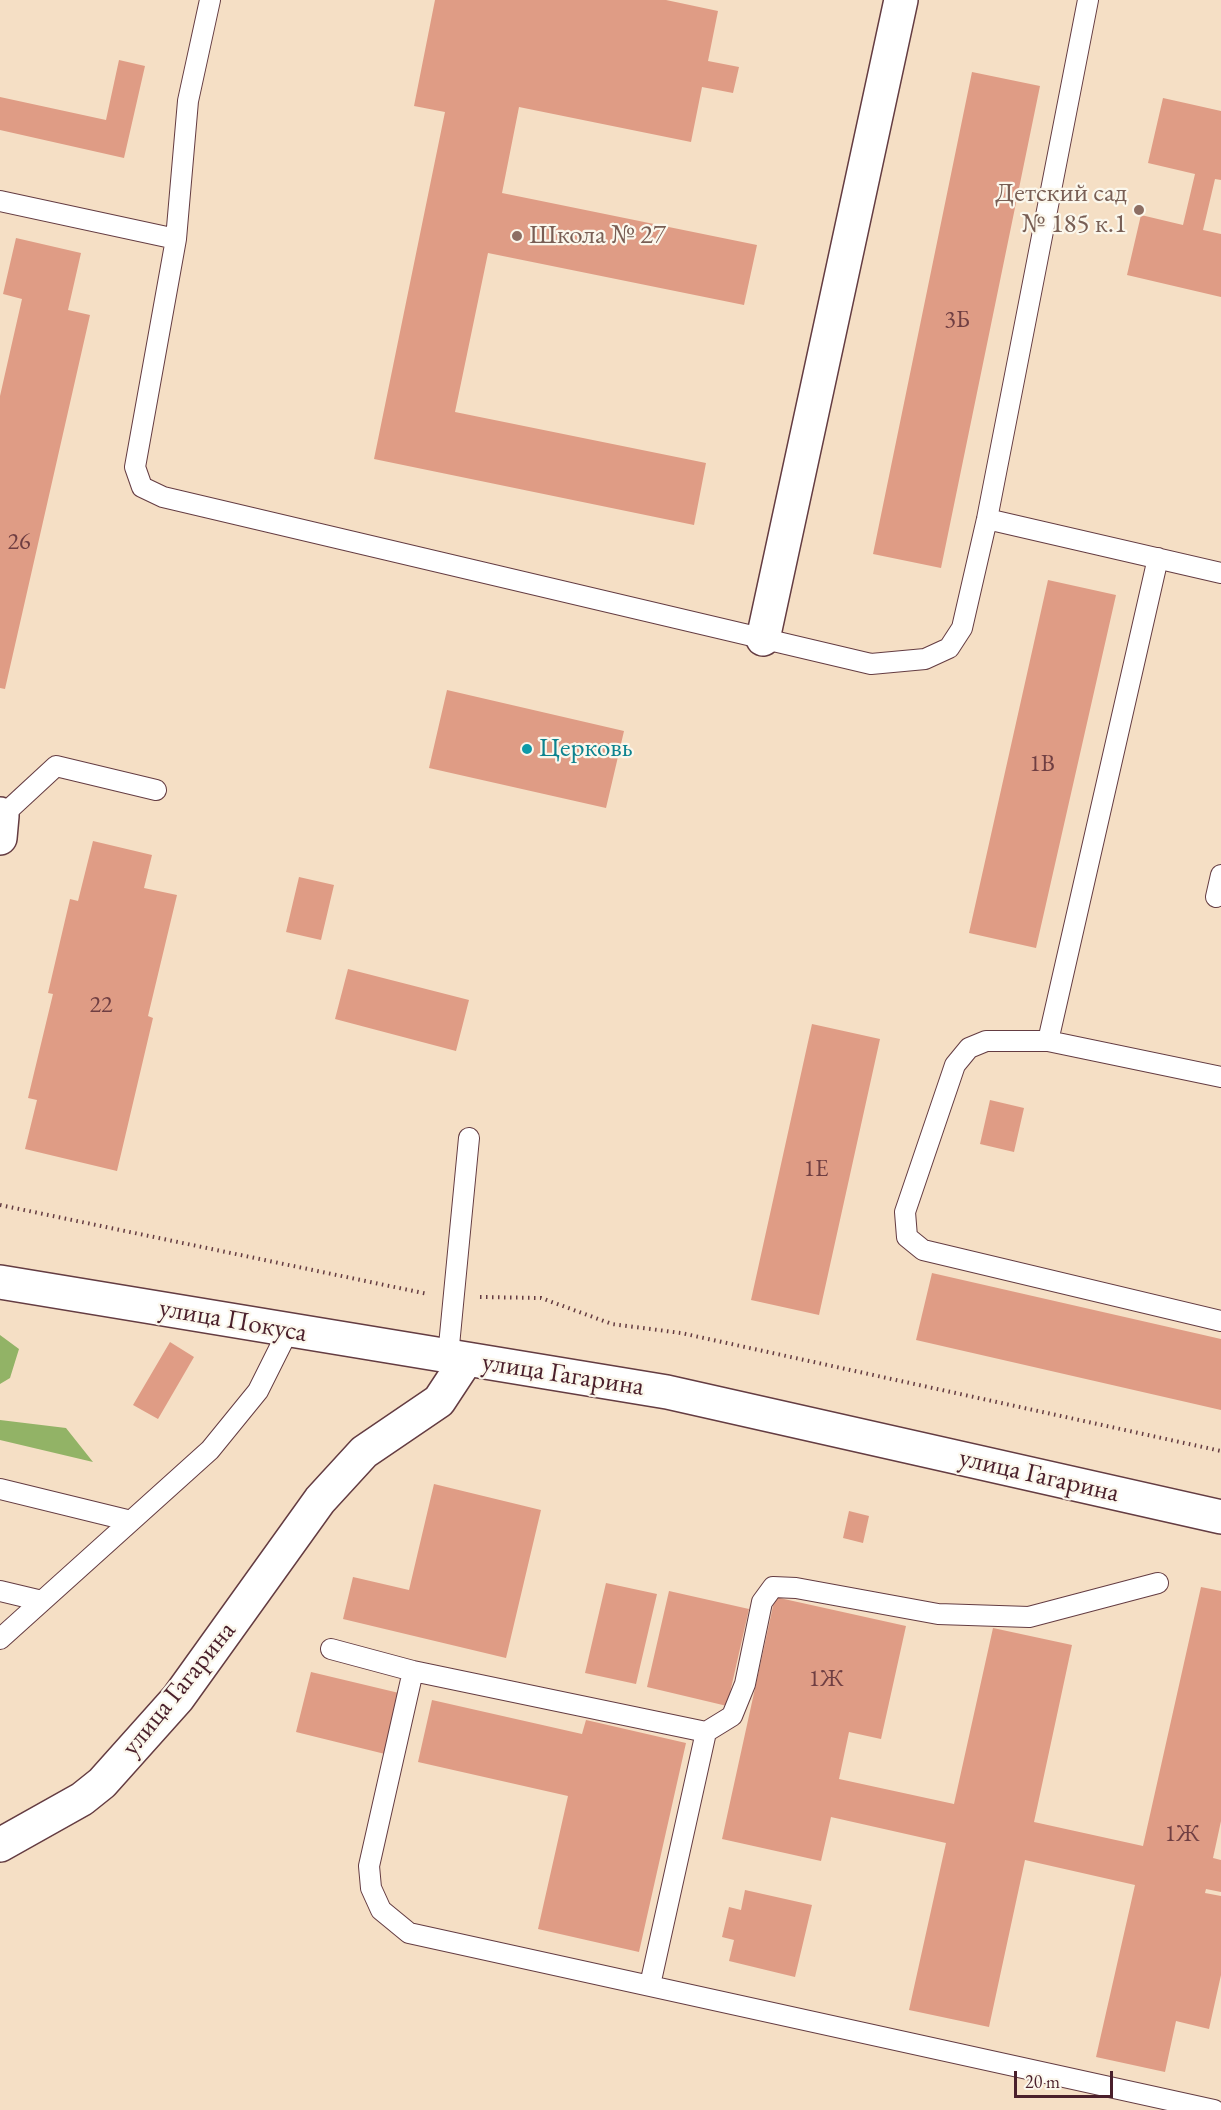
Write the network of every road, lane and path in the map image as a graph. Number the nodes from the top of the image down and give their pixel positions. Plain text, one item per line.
1 (210, 0) edge
2 (901, 0) edge
3 (1088, 0) edge
4 (0, 201) edge
5 (176, 239) junction
6 (987, 519) junction
7 (1158, 558) junction
8 (1221, 573) edge
9 (763, 639) junction
10 (156, 790) dead end
11 (1, 822) edge
12 (1221, 875) edge
13 (1216, 897) dead end
14 (1048, 1041) junction
15 (1221, 1077) edge
16 (469, 1138) dead end
17 (0, 1205) edge
18 (0, 1282) edge
19 (453, 1296) junction
20 (1221, 1321) edge
21 (288, 1331) junction
22 (457, 1358) junction
23 (1221, 1451) edge
24 (0, 1490) edge
25 (1221, 1517) edge
26 (131, 1521) junction
27 (1158, 1583) dead end
28 (0, 1591) edge
29 (42, 1601) junction
30 (0, 1639) edge
31 (331, 1649) dead end
32 (413, 1671) junction
33 (706, 1732) junction
34 (0, 1845) edge
35 (650, 1985) junction
36 (1214, 2110) edge

1 - 5 lane
2 - 9 street
3 - 6 lane
4 - 5 lane
5 - 9 lane
6 - 7 lane
6 - 9 lane
7 - 8 lane
7 - 14 lane
10 - 11 lane
12 - 13 lane
14 - 15 lane
14 - 20 lane
16 - 19 lane
17 - 19 path
18 - 21 street, улица Покуса
19 - 22 lane
19 - 23 path
21 - 22 street, улица Покуса
21 - 26 lane
22 - 25 street, улица Гагарина
22 - 34 street, улица Гагарина
24 - 26 lane
26 - 29 lane
27 - 33 lane
28 - 29 lane
29 - 30 lane
31 - 32 lane
32 - 33 lane
32 - 35 lane
33 - 35 lane
35 - 36 lane

